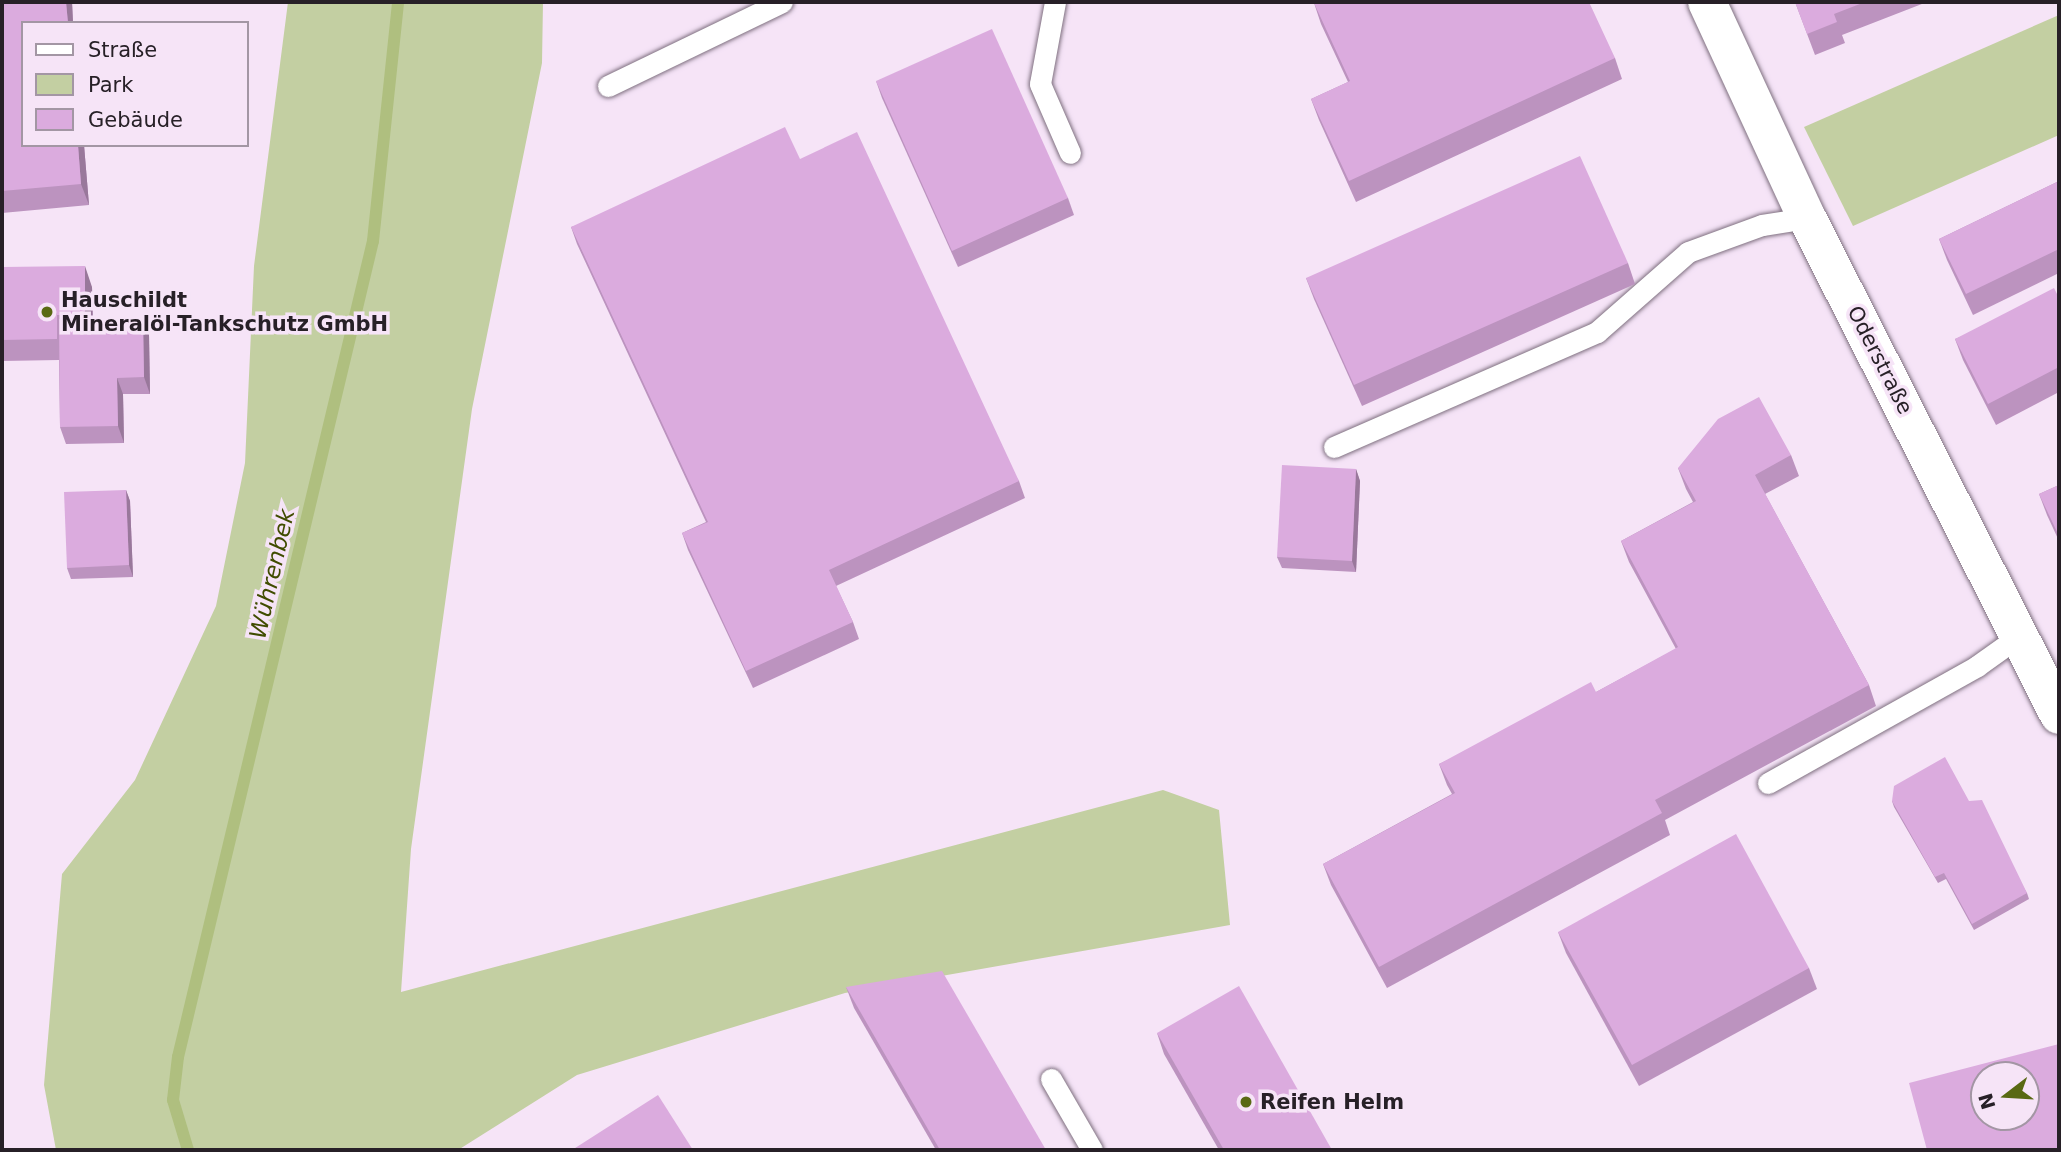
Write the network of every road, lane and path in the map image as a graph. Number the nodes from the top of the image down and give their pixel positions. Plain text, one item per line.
1 (782, 2) edge
2 (1055, 2) edge
3 (1707, 2) edge
4 (608, 86) dead end
5 (1070, 153) dead end
6 (1807, 218) junction
7 (1334, 447) dead end
8 (2022, 634) junction
9 (2059, 715) edge
10 (1768, 783) dead end
11 (1051, 1079) dead end
12 (1092, 1150) edge

1 - 4 lane
2 - 5 lane
3 - 6 street, Oderstraße
6 - 7 lane
6 - 8 street, Oderstraße
8 - 9 street, Oderstraße
8 - 10 lane
11 - 12 lane

